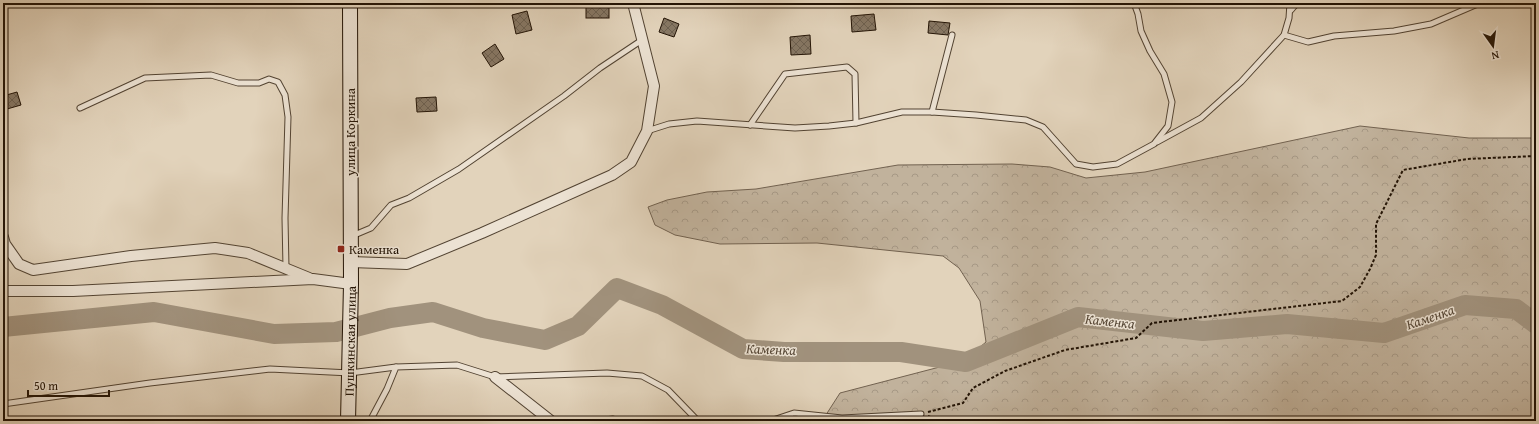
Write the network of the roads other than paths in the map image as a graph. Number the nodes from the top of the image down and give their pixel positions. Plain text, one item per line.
1 (350, 3) edge
2 (633, 3) edge
3 (1134, 3) edge
4 (1290, 3) edge
5 (1297, 3) edge
6 (1480, 3) edge
7 (1291, 10) junction
8 (952, 34) dead end
9 (1284, 35) junction
10 (642, 40) junction
11 (80, 108) dead end
12 (932, 112) junction
13 (856, 123) junction
14 (750, 125) junction
15 (647, 132) junction
16 (1154, 144) junction
17 (350, 236) junction
18 (3, 237) edge
19 (351, 262) junction
20 (286, 268) junction
21 (313, 279) junction
22 (351, 284) junction
23 (3, 291) edge
24 (396, 367) junction
25 (350, 373) junction
26 (495, 378) junction
27 (3, 404) edge
28 (921, 414) road end
29 (348, 421) edge
30 (370, 421) edge
31 (551, 421) edge
32 (596, 421) edge
33 (619, 421) edge
34 (697, 421) edge
35 (736, 421) edge
36 (770, 421) edge

1 - 17 main road, улица Коркина
2 - 10 street
3 - 16 lane
4 - 7 lane
5 - 7 lane
6 - 9 lane
7 - 9 lane
8 - 12 lane
9 - 16 lane
10 - 15 street
10 - 17 lane
11 - 20 lane
12 - 13 lane
12 - 16 lane
13 - 14 lane
13 - 14 lane
14 - 15 lane
15 - 19 street
17 - 19 main road, улица Коркина
18 - 20 street
19 - 22 main road, Пушкинская улица
20 - 21 street
21 - 22 street
21 - 23 street
22 - 25 main road, Пушкинская улица
24 - 25 lane
24 - 26 lane
24 - 30 lane
25 - 27 lane
25 - 29 main road, Пушкинская улица
26 - 31 street
26 - 34 lane
28 - 36 lane
32 - 33 lane
34 - 35 lane

